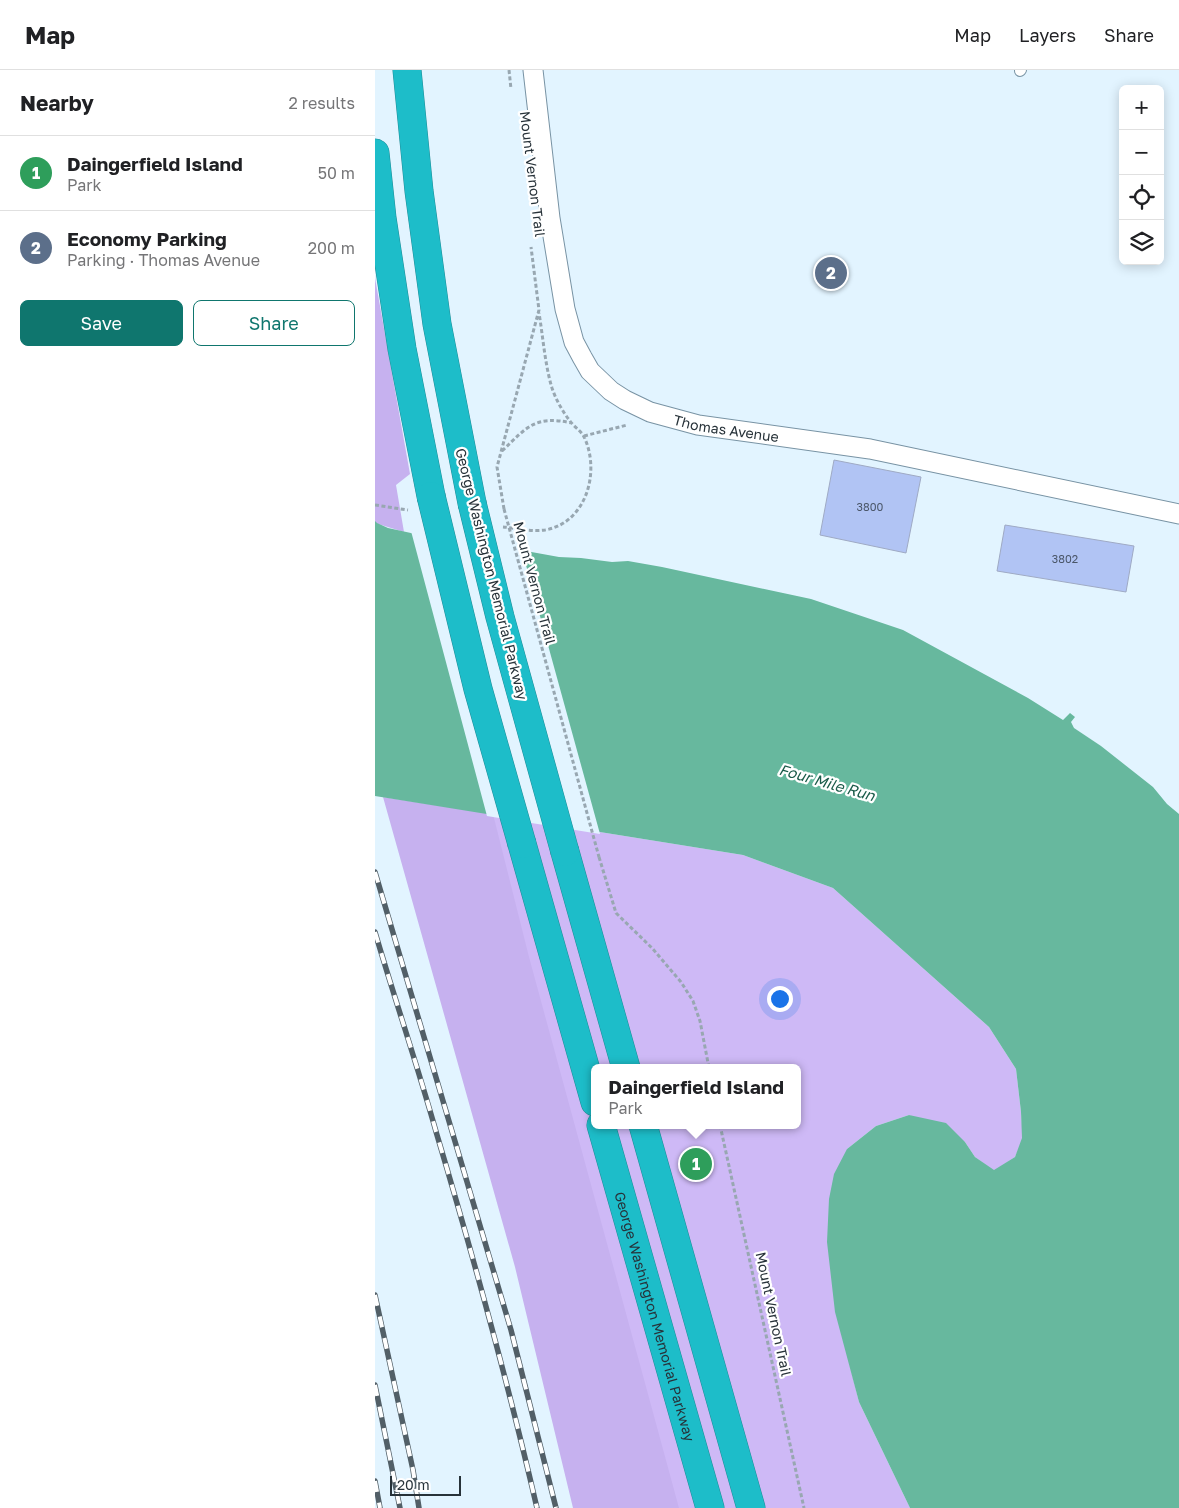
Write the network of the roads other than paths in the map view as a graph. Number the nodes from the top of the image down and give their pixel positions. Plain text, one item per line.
1 (407, 70) edge
2 (533, 70) edge
3 (375, 153) edge
4 (1179, 514) edge
5 (626, 1064) edge
6 (591, 1088) edge
7 (602, 1129) edge
8 (644, 1129) edge
9 (710, 1508) edge
10 (751, 1508) edge

1 - 5 highway, George Washington Memorial Parkway, bridge
2 - 4 street, Thomas Avenue
3 - 6 highway, bridge
7 - 9 highway, George Washington Memorial Parkway
8 - 10 highway

